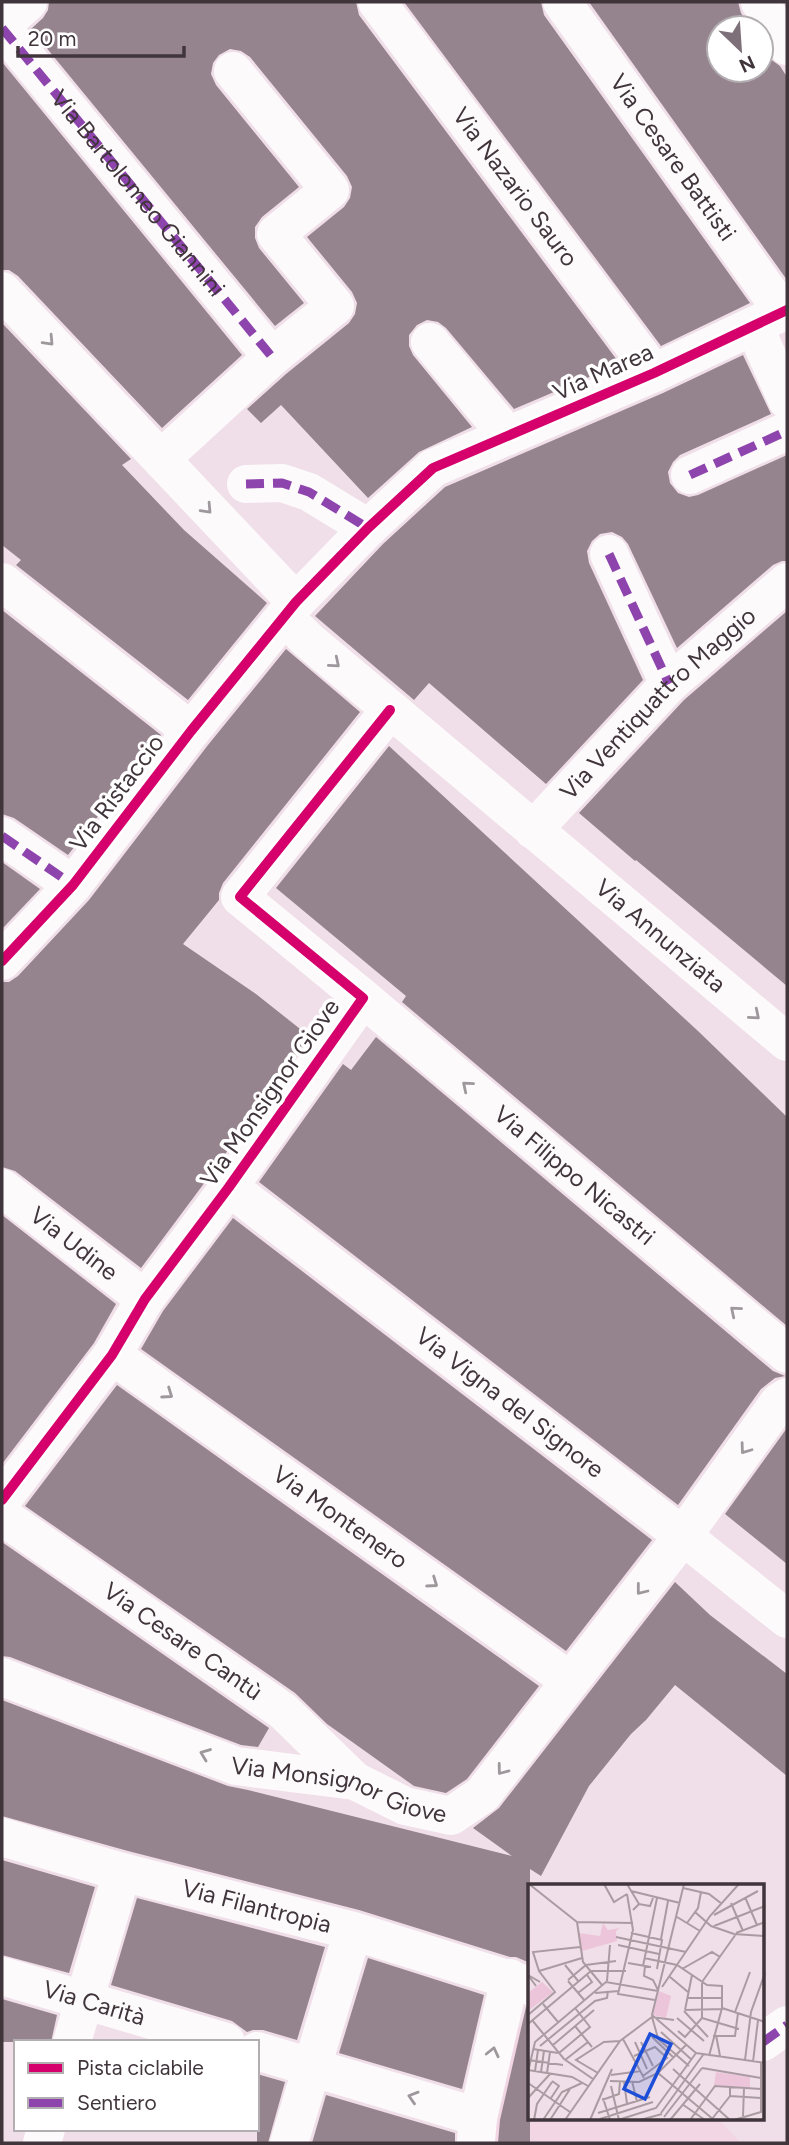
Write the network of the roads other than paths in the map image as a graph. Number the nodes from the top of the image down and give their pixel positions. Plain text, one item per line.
1 (27, 2) edge
2 (377, 2) edge
3 (562, 2) edge
4 (760, 2) edge
5 (2, 27) edge
6 (787, 46) edge
7 (233, 71) dead end
8 (2, 291) edge
9 (775, 316) edge
10 (430, 342) dead end
11 (272, 357) junction
12 (654, 373) junction
13 (787, 400) edge
14 (787, 431) edge
15 (508, 436) junction
16 (161, 459) junction
17 (691, 475) dead end
18 (246, 484) dead end
19 (368, 528) junction
20 (609, 554) dead end
21 (2, 582) edge
22 (787, 582) edge
23 (290, 610) junction
24 (669, 684) junction
25 (390, 710) junction
26 (191, 731) junction
27 (533, 830) junction
28 (2, 836) edge
29 (74, 885) junction
30 (2, 961) edge
31 (363, 998) junction
32 (787, 1042) edge
33 (229, 1187) junction
34 (2, 1188) edge
35 (145, 1299) junction
36 (787, 1354) edge
37 (112, 1355) junction
38 (787, 1397) edge
39 (2, 1500) edge
40 (2, 1516) edge
41 (683, 1536) junction
42 (787, 1619) edge
43 (2, 1677) edge
44 (569, 1680) junction
45 (355, 1781) junction
46 (2, 1837) edge
47 (122, 1872) junction
48 (353, 1931) junction
49 (2, 1976) edge
50 (520, 1982) edge
51 (84, 2000) junction
52 (787, 2025) edge
53 (73, 2040) edge
54 (219, 2040) edge
55 (764, 2041) edge
56 (259, 2052) edge
57 (312, 2067) junction
58 (477, 2130) edge
59 (289, 2143) edge

1 - 5 street
2 - 12 street, Via Nazario Sauro
3 - 9 street, Via Cesare Battisti
4 - 6 street
5 - 11 street, Via Bartolomeo Giannini
7 - 11 street
8 -> 16 street, Via Annunziata
9 - 12 street, Via Marea
9 - 13 street, Via Cesare Battisti
10 - 15 street
11 - 16 street
12 - 15 street, Via Marea
14 - 17 street
15 - 19 street, Via Marea
16 -> 23 street, Via Annunziata
18 - 19 street
19 - 23 street, Via Ristaccio
20 - 24 street
21 - 26 street
22 - 24 street, Via Ventiquattro Maggio
23 -> 25 street, Via Annunziata
23 - 26 street, Via Ristaccio
24 - 27 street, Via Ventiquattro Maggio
25 - 27 street, Via Annunziata
25 - 31 street, Via Monsignor Giove
26 - 29 street, Via Ristaccio
27 -> 32 street, Via Annunziata
28 - 29 street
29 - 30 street, Via Ristaccio
31 - 33 street, Via Monsignor Giove
36 -> 31 street, Via Filippo Nicastri
33 - 35 street, Via Monsignor Giove
33 - 41 street, Via Vigna del Signore
34 - 35 street, Via Udine
35 - 37 street, Via Monsignor Giove
37 - 39 street, Via Monsignor Giove
37 -> 44 street, Via Montenero
38 -> 41 street, Via Monsignor Giove
40 - 45 street, Via Cesare Cantù
41 - 42 street, Via Vigna del Signore
41 -> 44 street, Via Monsignor Giove
45 -> 43 street, Via Monsignor Giove
44 -> 45 street, Via Monsignor Giove
46 - 47 street, Via Filantropia
47 - 48 street, Via Filantropia
47 - 51 street
48 - 50 street, Via Filantropia
48 - 57 street
49 - 51 street, Via Carità
58 -> 50 street
51 - 53 street
51 - 54 street, Via Carità
52 - 55 street
56 - 57 street
58 -> 57 street
57 - 59 street

